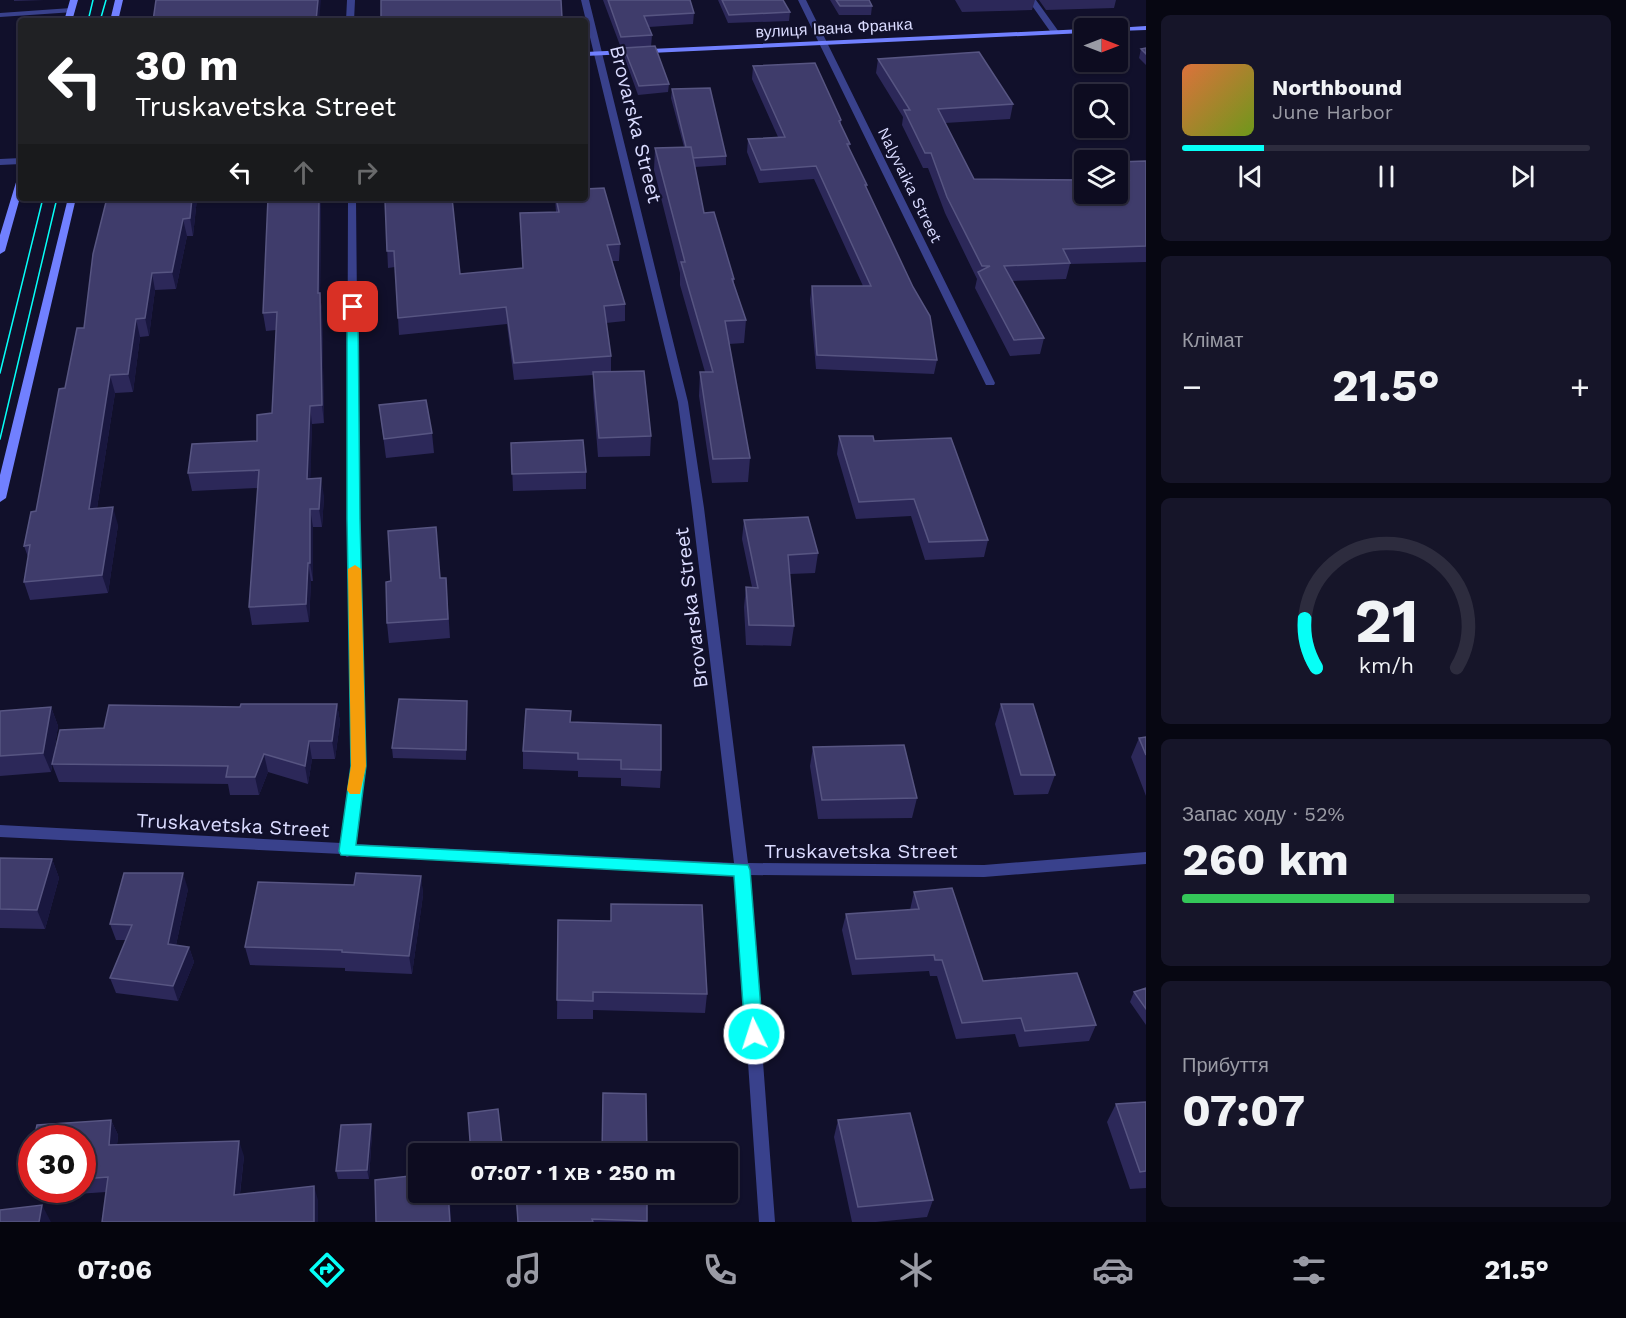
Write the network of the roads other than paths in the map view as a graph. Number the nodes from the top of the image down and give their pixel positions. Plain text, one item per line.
1 (74, 0) edge
2 (119, 0) edge
3 (351, 0) edge
4 (585, 0) edge
5 (802, 0) edge
6 (1032, 0) edge
7 (71, 10) junction
8 (0, 15) edge
9 (69, 18) edge
10 (115, 18) edge
11 (350, 18) edge
12 (1146, 28) edge
13 (1128, 29) edge
14 (1074, 31) edge
15 (1055, 32) junction
16 (823, 42) junction
17 (598, 53) junction
18 (588, 54) edge
19 (18, 161) edge
20 (0, 162) edge
21 (18, 189) edge
22 (71, 201) edge
23 (352, 201) edge
24 (0, 251) edge
25 (990, 383) dead end
26 (0, 498) edge
27 (0, 831) edge
28 (347, 851) junction
29 (1146, 858) edge
30 (742, 870) junction
31 (768, 1222) edge

1 - 7 main road
2 - 10 main road
3 - 11 street
4 - 17 street, Brovarska Street
5 - 16 street, Nalyvaika Street
6 - 15 street
7 - 8 street
7 - 9 main road
12 - 13 main road
14 - 15 main road, вулиця Івана Франка
15 - 16 main road, вулиця Івана Франка
16 - 17 main road, вулиця Івана Франка
16 - 25 street, Nalyvaika Street
17 - 18 main road, вулиця Івана Франка
17 - 30 street, Brovarska Street
19 - 20 street
21 - 24 main road
22 - 26 main road
23 - 28 street
27 - 28 street, Truskavetska Street
28 - 30 street, Truskavetska Street
29 - 30 street, Truskavetska Street
30 - 31 street, Brovarska Street

